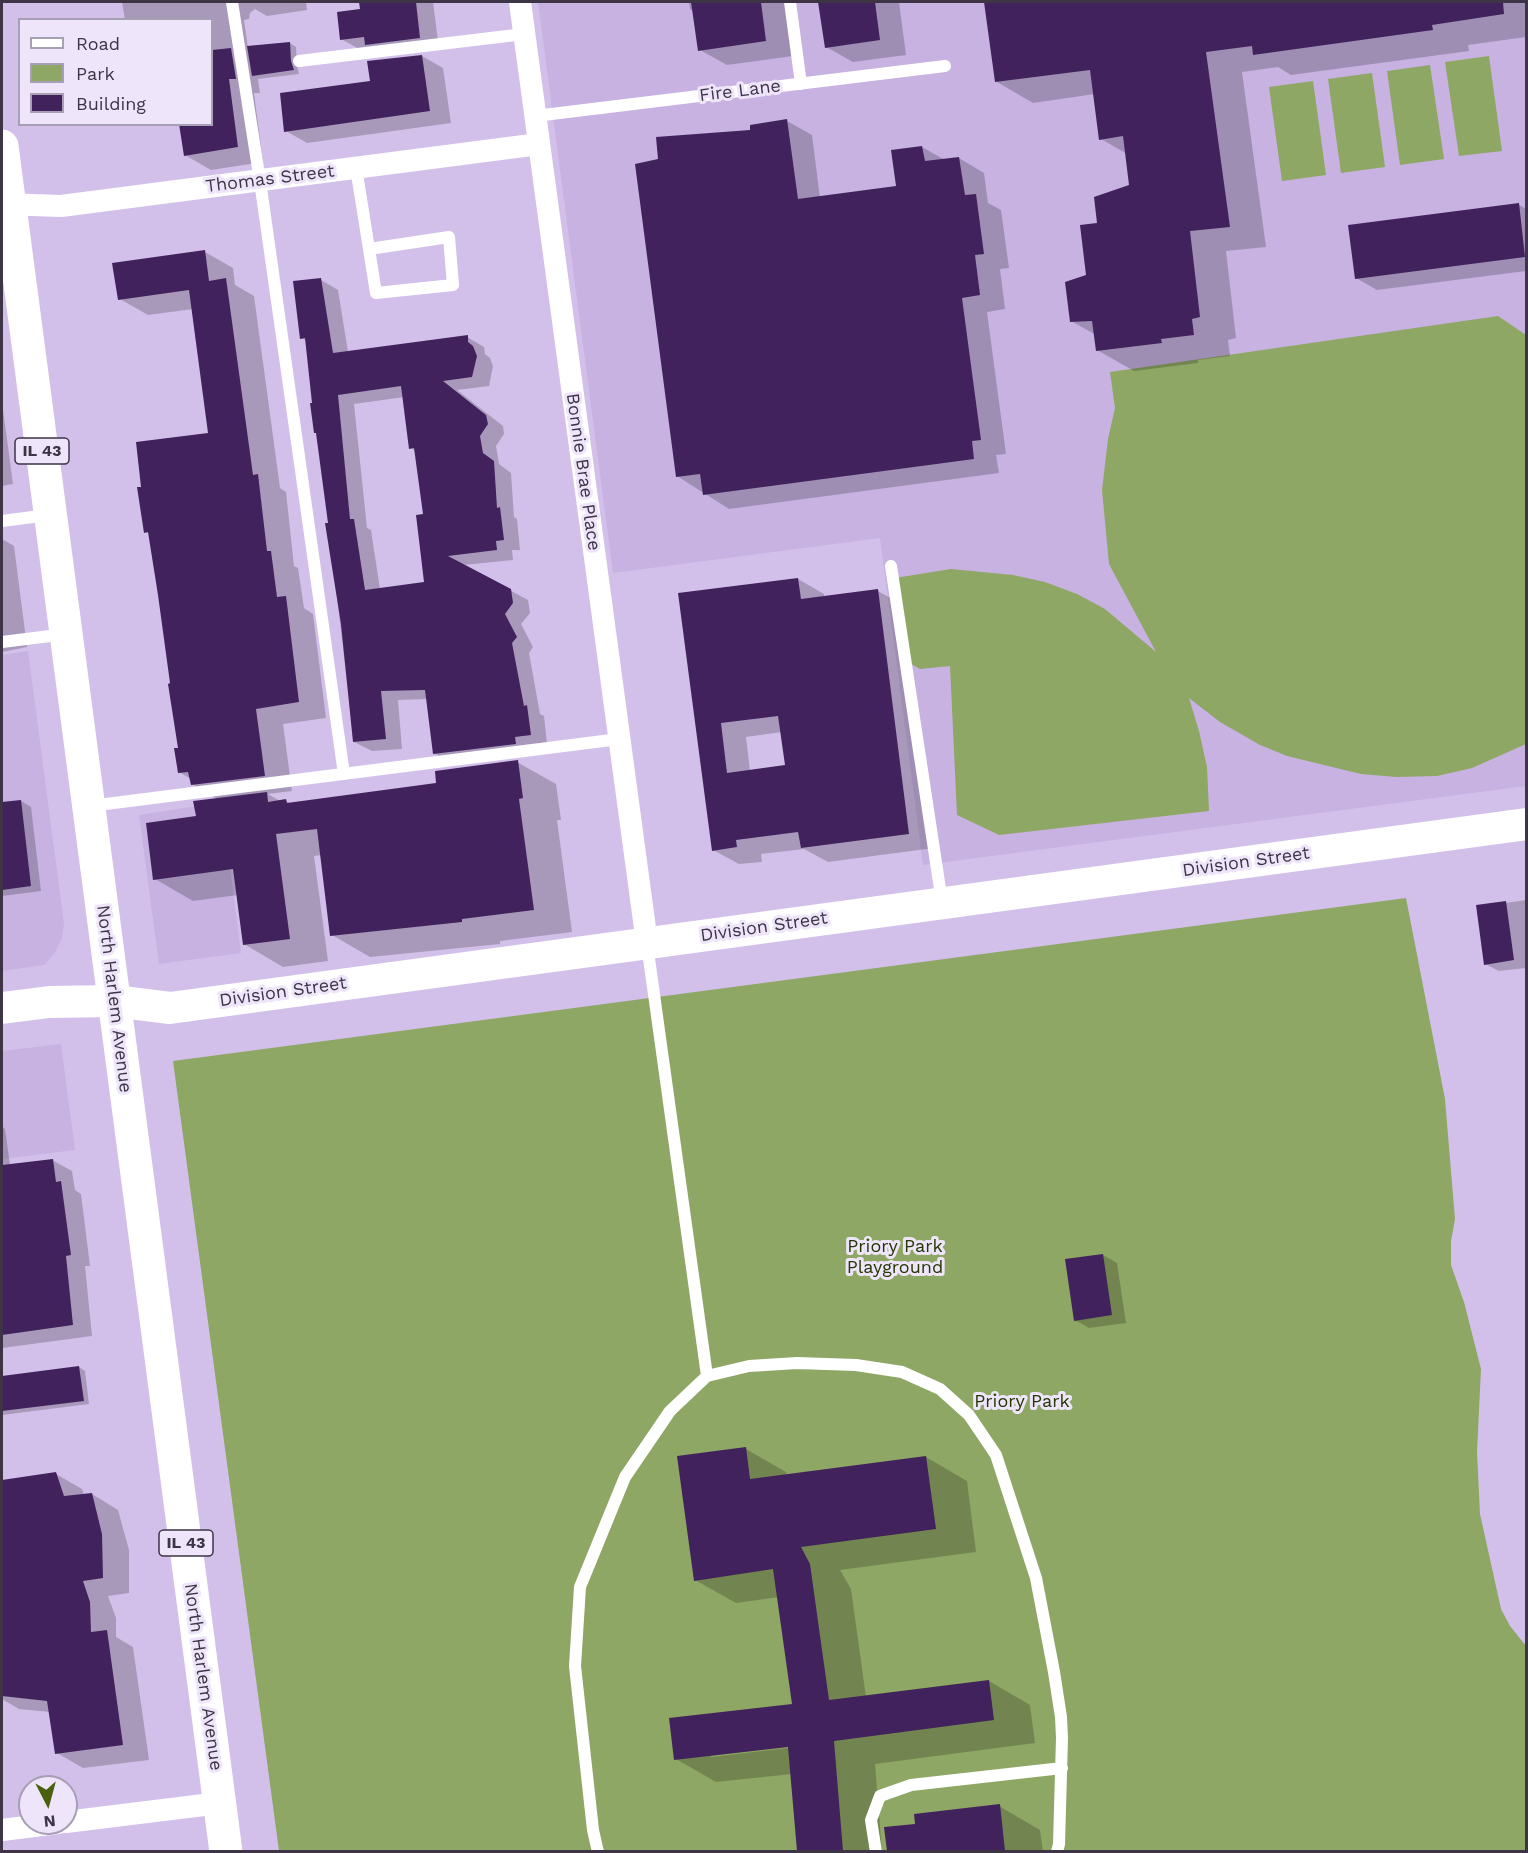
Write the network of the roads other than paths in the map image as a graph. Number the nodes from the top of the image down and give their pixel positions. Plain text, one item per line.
1 (232, 2) edge
2 (520, 2) edge
3 (790, 2) edge
4 (524, 34) junction
5 (299, 62) dead end
6 (945, 66) dead end
7 (801, 84) junction
8 (535, 116) junction
9 (539, 144) junction
10 (2, 146) edge
11 (356, 168) junction
12 (260, 181) junction
13 (5, 204) edge
14 (369, 249) junction
15 (50, 515) junction
16 (2, 521) edge
17 (891, 566) dead end
18 (66, 634) junction
19 (2, 642) edge
20 (619, 739) junction
21 (344, 774) junction
22 (88, 806) junction
23 (1527, 824) edge
24 (942, 903) junction
25 (647, 943) junction
26 (114, 1001) junction
27 (2, 1008) edge
28 (706, 1376) junction
29 (1062, 1768) junction
30 (220, 1803) junction
31 (78, 1821) edge
32 (18, 1828) edge
33 (2, 1830) edge
34 (226, 1851) edge
35 (597, 1851) edge
36 (876, 1851) edge
37 (1057, 1851) edge

1 - 12 lane
2 - 4 street, Bonnie Brae Place
3 - 7 lane
4 - 5 lane
4 - 8 street, Bonnie Brae Place
6 - 7 lane, Fire Lane
7 - 8 lane, Fire Lane
8 - 9 street, Bonnie Brae Place
9 - 11 street, Thomas Street
9 - 20 street, Bonnie Brae Place
10 - 13 main road, North Harlem Avenue / IL 43
11 - 12 street, Thomas Street
11 - 14 lane
12 - 13 street, Thomas Street
12 - 21 lane
13 - 15 main road, North Harlem Avenue / IL 43
14 - 14 lane
15 - 16 lane
15 - 18 main road, North Harlem Avenue / IL 43
17 - 24 lane
18 - 19 lane
18 - 22 main road, North Harlem Avenue / IL 43
20 - 21 lane
20 - 25 street, Bonnie Brae Place
21 - 22 lane
22 - 26 main road, North Harlem Avenue / IL 43
23 - 24 street, Division Street
24 - 25 street, Division Street
25 - 26 street, Division Street
25 - 28 lane
26 - 27 street, Division Street
26 - 30 main road, North Harlem Avenue / IL 43
28 - 29 lane
28 - 35 lane
29 - 36 lane
29 - 37 lane
30 - 31 street
30 - 34 main road, North Harlem Avenue / IL 43
32 - 33 street

